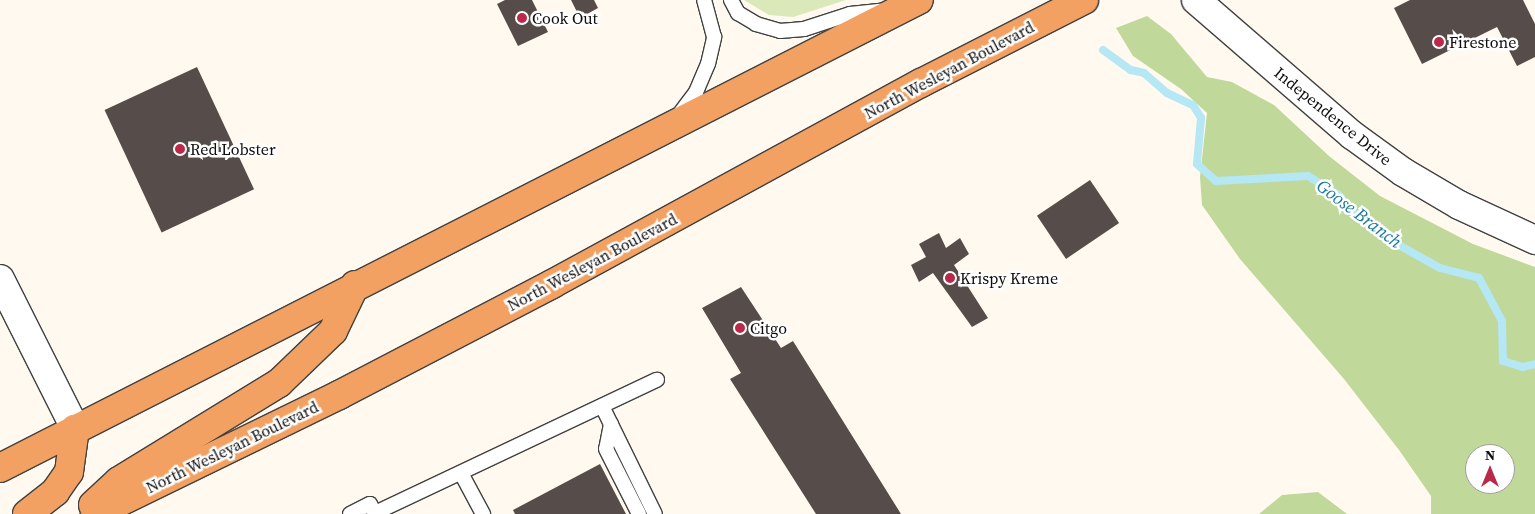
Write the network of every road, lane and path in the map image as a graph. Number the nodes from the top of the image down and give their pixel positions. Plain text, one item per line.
1 (704, 0) edge
2 (731, 0) edge
3 (1084, 0) edge
4 (1196, 0) edge
5 (913, 4) edge
6 (672, 124) junction
7 (1535, 240) edge
8 (0, 279) edge
9 (355, 285) junction
10 (657, 380) dead end
11 (602, 406) junction
12 (611, 424) junction
13 (75, 428) junction
14 (0, 468) edge
15 (461, 473) junction
16 (27, 514) edge
17 (87, 514) edge
18 (95, 514) edge
19 (350, 514) edge
20 (375, 514) edge
21 (483, 514) edge
22 (639, 514) edge
23 (655, 514) edge

1 - 6 lane
2 - 5 lane
3 - 18 highway, North Wesleyan Boulevard
4 - 7 street, Independence Drive
5 - 6 highway
6 - 9 highway
8 - 13 street
9 - 13 highway
9 - 17 highway
10 - 11 lane
11 - 12 lane
11 - 15 lane
12 - 22 lane
12 - 23 lane
13 - 14 highway
13 - 16 highway
15 - 20 lane
15 - 21 lane
19 - 20 lane

